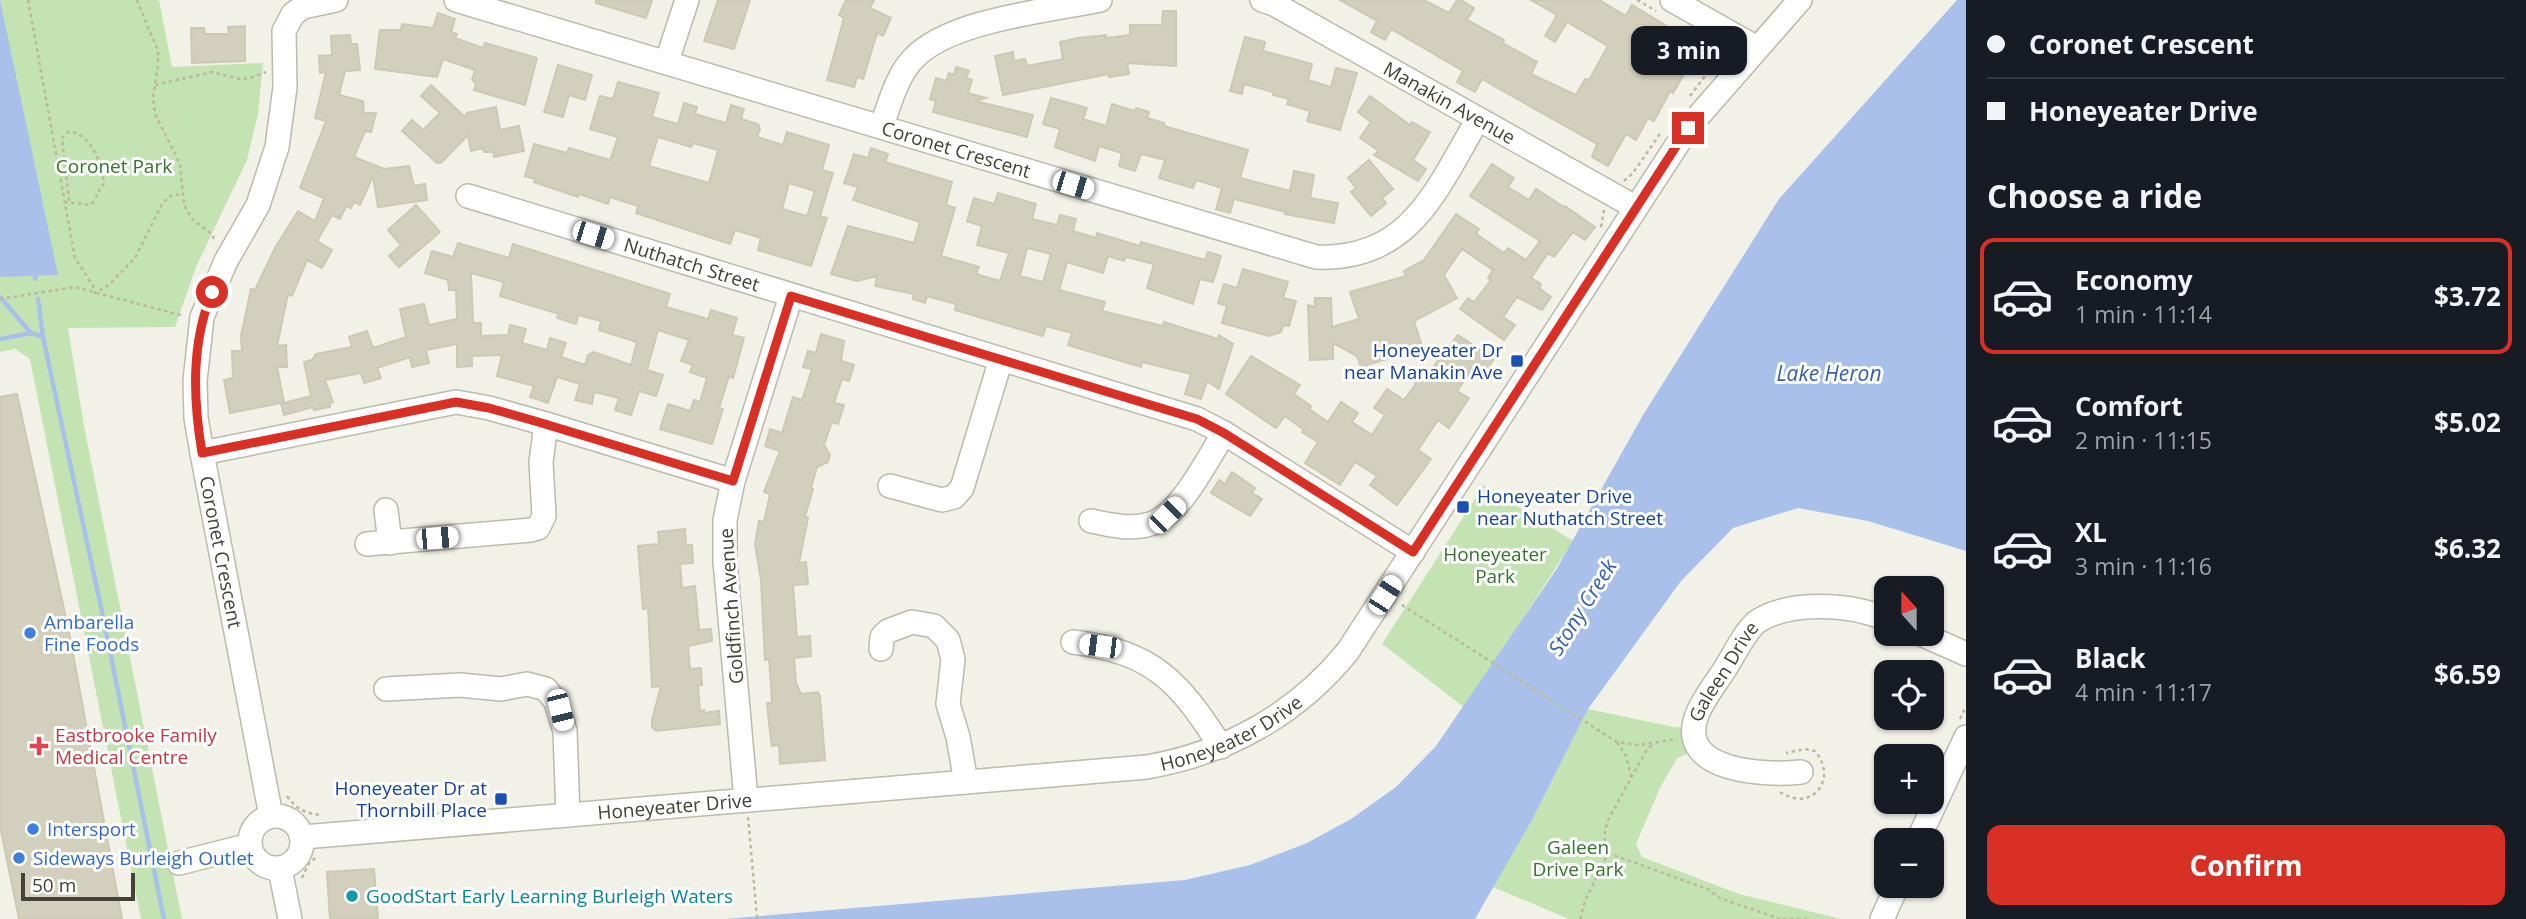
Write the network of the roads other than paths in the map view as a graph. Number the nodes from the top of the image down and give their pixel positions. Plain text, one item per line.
1 (336, 0) edge
2 (456, 0) edge
3 (687, 0) edge
4 (1100, 0) edge
5 (1262, 0) edge
6 (1672, 0) edge
7 (1800, 0) edge
8 (1757, 48) junction
9 (667, 61) junction
10 (1478, 119) junction
11 (881, 127) junction
12 (468, 197) dead end
13 (1635, 207) junction
14 (791, 296) junction
15 (1001, 359) junction
16 (546, 424) junction
17 (1224, 433) junction
18 (202, 453) junction
19 (733, 481) junction
20 (890, 486) dead end
21 (386, 510) dead end
22 (1091, 521) dead end
23 (1413, 552) junction
24 (1874, 614) edge
25 (1073, 642) dead end
26 (1944, 644) edge
27 (881, 649) dead end
28 (1966, 654) edge
29 (386, 689) dead end
30 (1966, 737) edge
31 (1221, 747) junction
32 (1801, 772) dead end
33 (966, 782) junction
34 (746, 800) junction
35 (568, 815) junction
36 (271, 816) junction
37 (1924, 828) edge
38 (303, 837) junction
39 (250, 845) junction
40 (179, 863) dead end
41 (280, 869) junction
42 (1892, 898) edge
43 (290, 919) edge
44 (1882, 919) edge

1 - 18 street, Coronet Crescent
2 - 9 street, Coronet Crescent
3 - 9 street
4 - 11 street
5 - 10 street, Manakin Avenue
6 - 8 street
7 - 8 street, Honeyeater Drive
8 - 13 street, Honeyeater Drive
9 - 11 street, Coronet Crescent
10 - 11 street, Coronet Crescent
10 - 13 street, Manakin Avenue
12 - 14 street, Nuthatch Street
13 - 23 street, Honeyeater Drive
14 - 15 street, Nuthatch Street
14 - 19 street, Goldfinch Avenue
15 - 17 street, Nuthatch Street
15 - 20 street
16 - 18 street
16 - 19 street
16 - 21 street
17 - 22 street
17 - 23 street, Nuthatch Street
18 - 36 street, Coronet Crescent
19 - 34 street, Goldfinch Avenue
23 - 31 street, Honeyeater Drive
24 - 32 street, Galeen Drive
25 - 31 street
26 - 28 street
27 - 33 street
29 - 35 street
30 - 37 street
31 - 33 street, Honeyeater Drive
33 - 34 street, Honeyeater Drive
34 - 35 street, Honeyeater Drive
35 - 38 street, Honeyeater Drive
36 - 38 street
36 - 39 street
38 - 41 street
39 - 40 street
39 - 41 street
41 - 43 street
42 - 44 street

